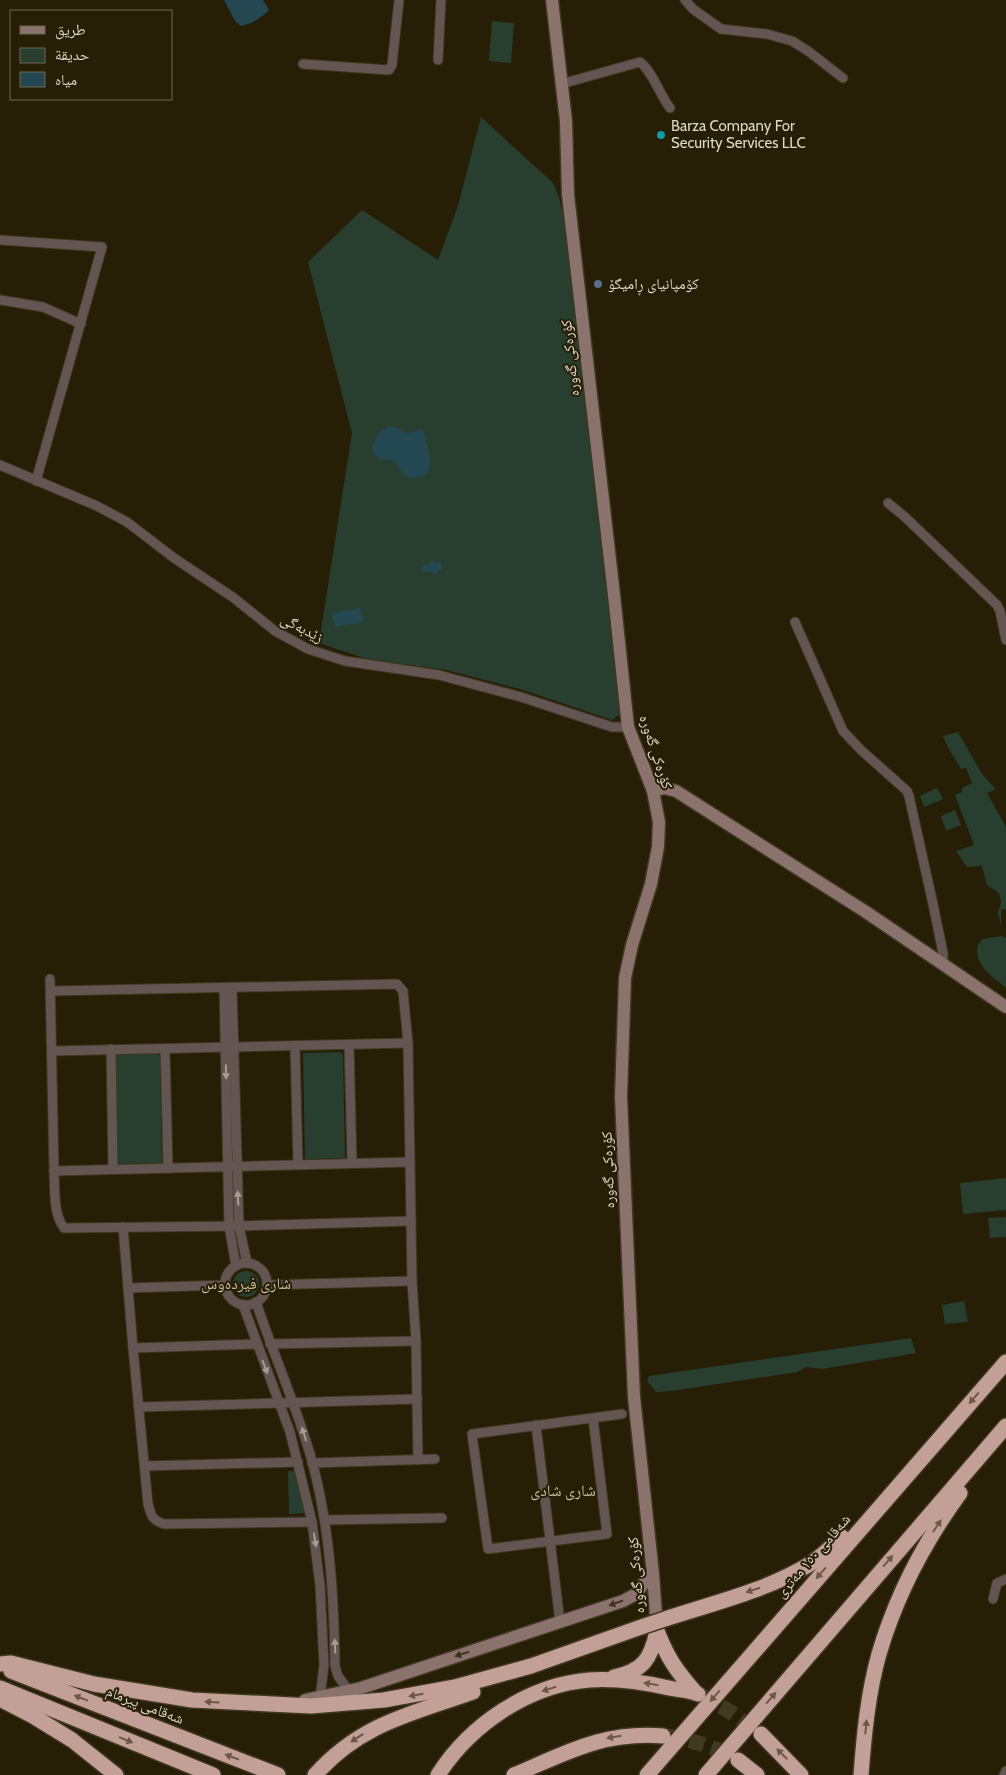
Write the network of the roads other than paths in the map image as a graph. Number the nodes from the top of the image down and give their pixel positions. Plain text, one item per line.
1 (399, 0) edge
2 (441, 0) edge
3 (552, 0) edge
4 (685, 0) edge
5 (438, 60) dead end
6 (302, 64) dead end
7 (843, 78) dead end
8 (561, 84) junction
9 (670, 108) dead end
10 (0, 240) edge
11 (0, 300) edge
12 (81, 324) junction
13 (0, 465) edge
14 (36, 481) junction
15 (888, 503) dead end
16 (795, 622) dead end
17 (1006, 640) edge
18 (628, 727) junction
19 (653, 790) junction
20 (943, 963) junction
21 (50, 979) dead end
22 (228, 988) junction
23 (51, 991) junction
24 (1006, 1007) edge
25 (408, 1043) junction
26 (349, 1045) junction
27 (295, 1046) junction
28 (230, 1048) junction
29 (111, 1049) junction
30 (165, 1049) junction
31 (52, 1051) junction
32 (352, 1162) junction
33 (410, 1162) junction
34 (298, 1164) junction
35 (232, 1166) junction
36 (168, 1168) junction
37 (113, 1169) junction
38 (54, 1172) junction
39 (411, 1221) junction
40 (229, 1226) junction
41 (240, 1226) junction
42 (123, 1227) junction
43 (247, 1263) junction
44 (236, 1266) junction
45 (412, 1281) junction
46 (225, 1285) junction
47 (267, 1285) junction
48 (128, 1288) junction
49 (256, 1302) junction
50 (243, 1305) junction
51 (416, 1341) junction
52 (256, 1344) junction
53 (270, 1344) junction
54 (132, 1348) junction
55 (1006, 1362) edge
56 (417, 1399) junction
57 (279, 1402) junction
58 (293, 1403) junction
59 (139, 1407) junction
60 (622, 1414) dead end
61 (592, 1418) junction
62 (536, 1425) junction
63 (1006, 1426) edge
64 (1006, 1432) edge
65 (435, 1459) dead end
66 (418, 1460) junction
67 (298, 1462) junction
68 (312, 1463) junction
69 (145, 1466) junction
70 (880, 1505) junction
71 (442, 1518) dead end
72 (325, 1520) junction
73 (312, 1522) junction
74 (550, 1541) junction
75 (653, 1574) junction
76 (1006, 1579) edge
77 (993, 1599) dead end
78 (560, 1622) junction
79 (655, 1625) junction
80 (0, 1665) edge
81 (531, 1666) junction
82 (602, 1679) junction
83 (0, 1688) edge
84 (349, 1691) junction
85 (320, 1698) junction
86 (0, 1699) edge
87 (278, 1705) junction
88 (761, 1734) tunnel mouth
89 (663, 1736) tunnel mouth
90 (737, 1738) junction
91 (738, 1760) tunnel mouth
92 (1006, 1770) edge
93 (116, 1775) edge
94 (213, 1775) edge
95 (278, 1775) edge
96 (315, 1775) edge
97 (438, 1775) edge
98 (514, 1775) edge
99 (648, 1775) edge
100 (706, 1775) edge
101 (719, 1775) edge
102 (757, 1775) edge
103 (801, 1775) edge
104 (861, 1775) edge
105 (1004, 1775) edge

1 - 6 street
2 - 5 street
3 - 8 street, کۆرەکی گەورە
4 - 7 street
8 - 9 street
8 - 18 street, کۆرەکی گەورە
10 - 12 street
11 - 12 street
12 - 14 street
13 - 14 street, زێدبەگی
14 - 18 street, زێدبەگی
15 - 17 street
16 - 20 street
18 - 19 street, کۆرەکی گەورە
19 - 20 street
19 - 75 street, کۆرەکی گەورە
20 - 24 street
21 - 23 street
22 - 23 street
22 - 25 street
22 - 28 street
23 - 31 street
25 - 26 street
25 - 33 street
26 - 27 street
26 - 32 street
27 - 28 street
27 - 34 street
28 - 30 street
28 - 35 street
29 - 30 street
29 - 31 street
29 - 37 street
30 - 36 street
31 - 38 street
32 - 33 street
32 - 34 street
33 - 39 street
34 - 35 street
35 - 36 street
35 - 40 street
41 -> 35 street
36 - 37 street
37 - 38 street
38 - 42 street
39 - 41 street
39 - 45 street
40 - 41 street
40 - 42 street
40 - 44 street
41 - 43 street
42 - 48 street
43 - 44 street
43 - 47 street
44 - 46 street
45 - 47 street
45 - 51 street
46 - 48 street
46 - 50 street
47 - 49 street
48 - 54 street
49 - 50 street
49 - 53 street
50 - 52 street
51 - 53 street
51 - 56 street
52 - 54 street
52 -> 57 street
53 - 58 street
54 - 59 street
55 -> 70 highway, شەقامی ١٥٠ مەتری
56 - 58 street
56 - 66 street
57 - 58 street
57 - 59 street
57 - 67 street
68 -> 58 street
59 - 69 street
60 - 61 street
61 - 62 street
61 - 74 street
62 - 74 street
62 - 74 street
90 -> 63 highway
104 -> 64 highway
65 - 66 street
66 - 68 street
67 - 69 street
67 - 73 street
68 - 72 street
69 - 73 street
70 -> 79 highway
70 -> 99 highway, شەقامی ١٥٠ مەتری
71 - 72 street
84 -> 72 street
73 -> 85 street
74 - 78 street
75 -> 78 street
75 - 79 street, کۆرەکی گەورە
76 - 77 street
78 -> 84 street
79 - 81 highway
79 - 82 highway
79 -> 82 highway
87 -> 80 highway
95 -> 80 highway, شەقامی پیرمام
81 -> 87 highway
81 -> 96 highway
82 -> 97 highway
83 -> 94 highway
84 - 85 street
85 - 87 street
86 - 93 highway
103 -> 88 highway
89 -> 98 highway
90 - 100 highway
90 - 101 highway
91 - 102 highway
92 - 105 street

